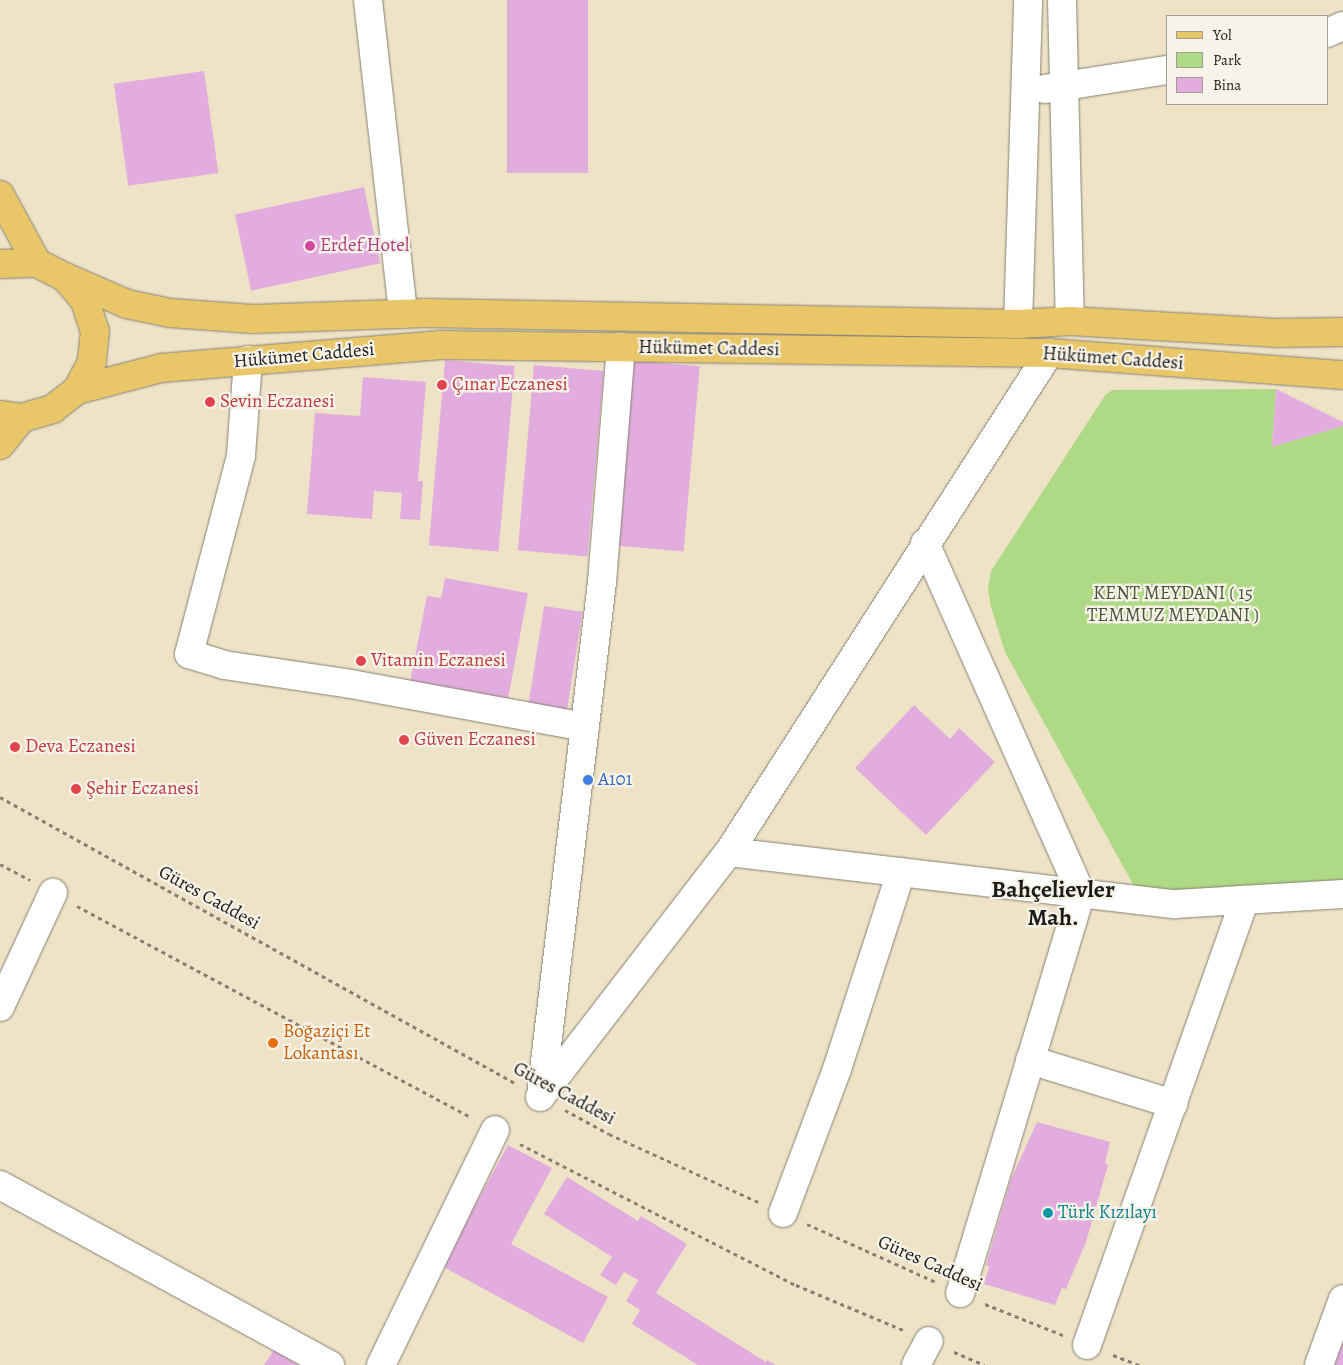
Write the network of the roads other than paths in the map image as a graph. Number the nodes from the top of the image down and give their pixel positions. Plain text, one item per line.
1 (368, 0) edge
2 (1028, 0) edge
3 (1062, 0) edge
4 (1343, 26) edge
5 (1328, 33) edge
6 (1166, 70) edge
7 (1063, 87) junction
8 (1027, 90) junction
9 (0, 195) edge
10 (37, 263) junction
11 (0, 264) edge
12 (65, 277) junction
13 (403, 314) junction
14 (1070, 321) junction
15 (1018, 324) junction
16 (1343, 332) edge
17 (621, 347) junction
18 (1049, 353) junction
19 (248, 360) junction
20 (1343, 375) edge
21 (77, 390) junction
22 (11, 417) edge
23 (0, 445) edge
24 (925, 543) junction
25 (584, 727) junction
26 (729, 852) junction
27 (901, 872) junction
28 (53, 893) dead end
29 (1082, 893) junction
30 (1343, 894) edge
31 (1245, 900) junction
32 (0, 1007) edge
33 (1030, 1060) junction
34 (1173, 1104) junction
35 (495, 1130) dead end
36 (0, 1186) edge
37 (783, 1213) road end
38 (960, 1293) road end
39 (1343, 1300) edge
40 (929, 1342) dead end
41 (1088, 1344) road end
42 (330, 1365) edge
43 (381, 1365) edge
44 (916, 1365) edge
45 (1319, 1365) edge

1 - 13 street
2 - 8 street
3 - 7 street
4 - 5 street
6 - 7 street
7 - 8 street
7 - 14 street
8 - 15 street
9 - 10 main road
10 - 11 main road
10 - 12 main road
12 - 13 main road
12 - 21 main road
13 - 15 main road
14 - 15 main road
14 - 16 main road
17 - 18 main road, Hükümet Caddesi
17 - 19 main road, Hükümet Caddesi
17 - 25 street
18 - 20 main road, Hükümet Caddesi
18 - 24 street
19 - 21 main road, Hükümet Caddesi
19 - 25 street
21 - 22 main road
22 - 23 main road
24 - 26 street
24 - 29 street
25 - 26 street
26 - 27 street
27 - 29 street
27 - 37 street
28 - 32 street
29 - 31 street
29 - 33 street
30 - 31 street
31 - 34 street
33 - 34 street
33 - 38 street
34 - 41 street
35 - 43 street
36 - 42 street
39 - 45 street
40 - 44 street

